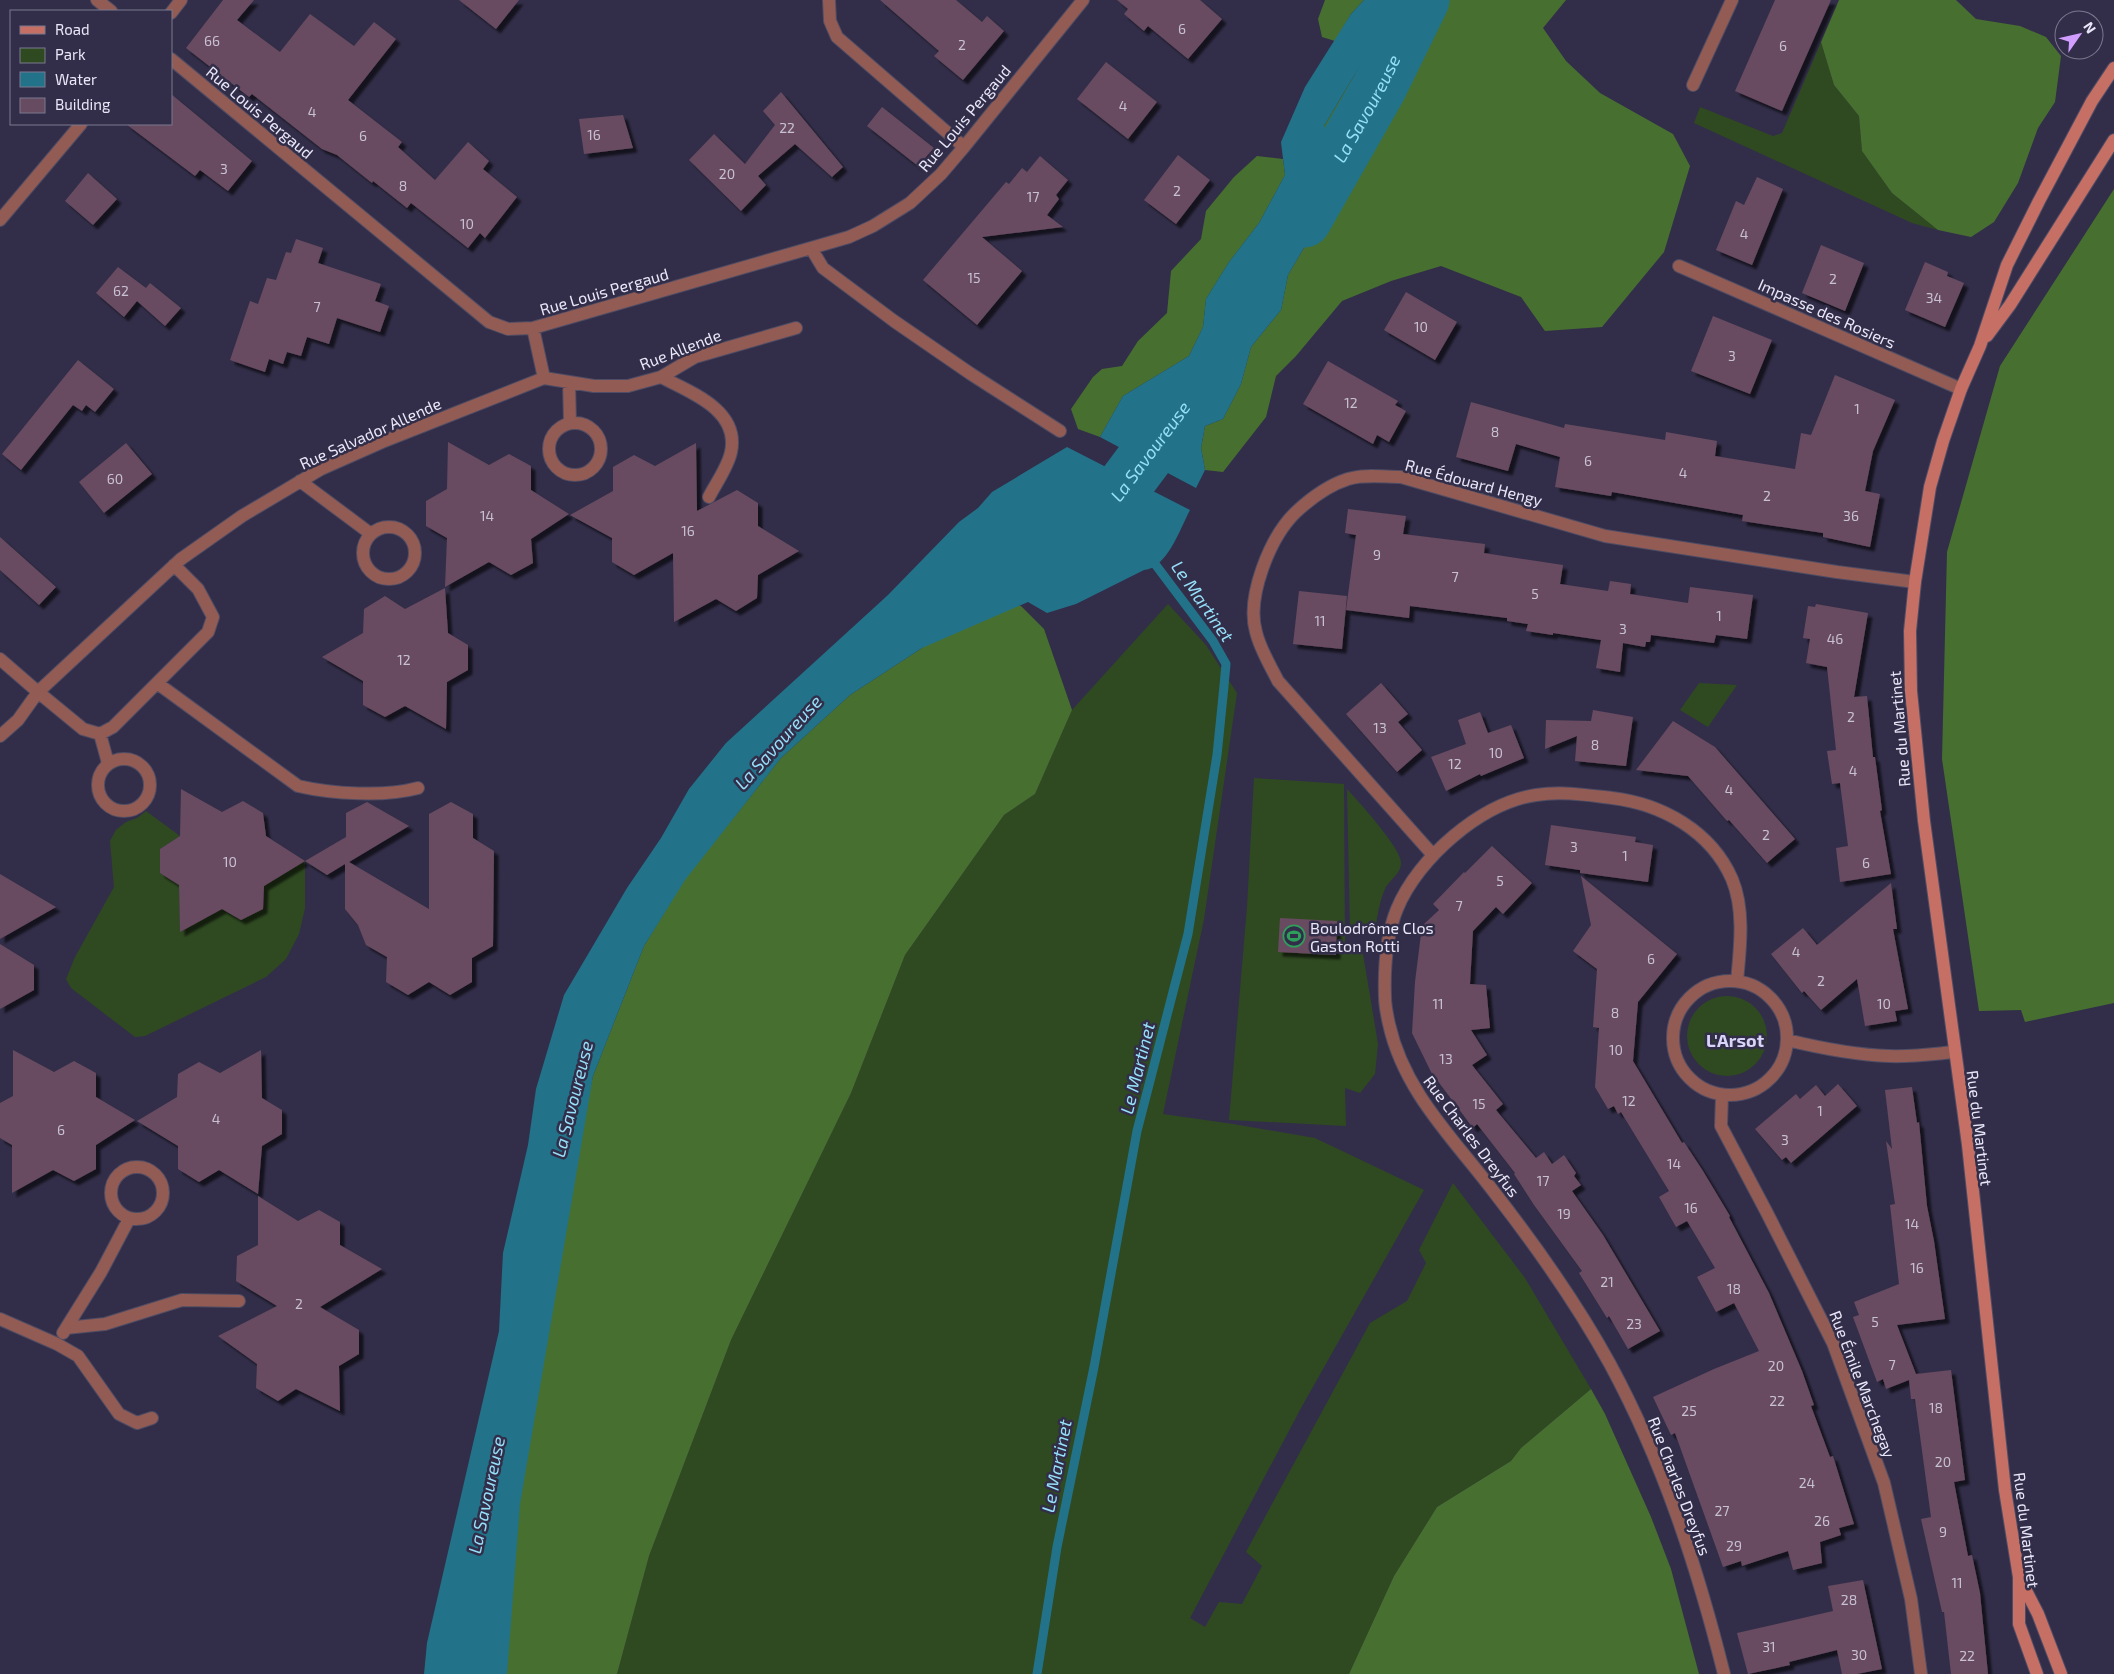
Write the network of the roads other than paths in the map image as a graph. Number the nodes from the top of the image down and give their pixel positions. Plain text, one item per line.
1 (97, 0) edge
2 (181, 0) edge
3 (829, 0) edge
4 (1083, 0) edge
5 (1732, 0) edge
6 (110, 10) edge
7 (172, 12) edge
8 (172, 60) edge
9 (2114, 68) edge
10 (1693, 86) dead end
11 (80, 125) edge
12 (2114, 140) edge
13 (964, 147) junction
14 (0, 220) edge
15 (811, 248) junction
16 (1679, 266) dead end
17 (533, 328) junction
18 (796, 328) dead end
19 (1980, 346) junction
20 (661, 376) junction
21 (544, 378) junction
22 (568, 382) junction
23 (1961, 388) junction
24 (570, 423) junction
25 (1060, 430) dead end
26 (300, 481) junction
27 (709, 497) dead end
28 (371, 534) junction
29 (174, 565) junction
30 (1915, 582) junction
31 (0, 659) edge
32 (157, 683) junction
33 (38, 692) junction
34 (100, 734) junction
35 (0, 736) edge
36 (108, 763) junction
37 (418, 788) dead end
38 (1433, 855) junction
39 (1737, 981) junction
40 (1787, 1040) junction
41 (1954, 1052) junction
42 (1722, 1095) junction
43 (129, 1219) junction
44 (239, 1301) dead end
45 (0, 1319) edge
46 (66, 1328) junction
47 (57, 1344) junction
48 (152, 1418) dead end
49 (2019, 1577) junction
50 (1724, 1674) edge
51 (1921, 1674) edge
52 (2037, 1674) edge
53 (2061, 1674) edge

1 - 6 street
2 - 7 street
3 - 13 street
4 - 13 street, Rue Louis Pergaud
5 - 10 street
8 - 17 street, Rue Louis Pergaud
9 - 19 main road
11 - 14 street
12 - 19 main road
13 - 15 street, Rue Louis Pergaud
15 - 17 street, Rue Louis Pergaud
15 - 25 street
16 - 23 street, Impasse des Rosiers
17 - 21 street
18 - 20 street, Rue Allende
19 - 23 main road, Rue du Martinet
20 - 22 street, Rue Allende
20 - 27 street
21 - 22 street, Rue Allende
21 - 26 street, Rue Salvador Allende
22 - 24 street
23 - 30 main road, Rue du Martinet
24 - 24 street
26 - 28 street
26 - 29 street, Rue Salvador Allende
28 - 28 street
29 - 32 street
29 - 33 street, Rue Salvador Allende
30 - 38 street, Rue Édouard Hengy
30 - 41 main road, Rue du Martinet
31 - 33 street
32 - 34 street
32 - 37 street
33 - 34 street
33 - 35 street, Rue Salvador Allende
34 - 36 street
36 - 36 street
38 - 39 street, Rue Charles Dreyfus
38 - 50 street, Rue Charles Dreyfus
39 - 40 street
39 - 42 street
40 - 41 street
40 - 42 street
41 - 49 main road, Rue du Martinet
42 - 51 street, Rue Émile Marchegay
43 - 43 street
43 - 46 street
44 - 46 street
45 - 47 street
46 - 47 street
47 - 48 street
49 - 52 main road, Rue du Martinet
49 - 53 main road

